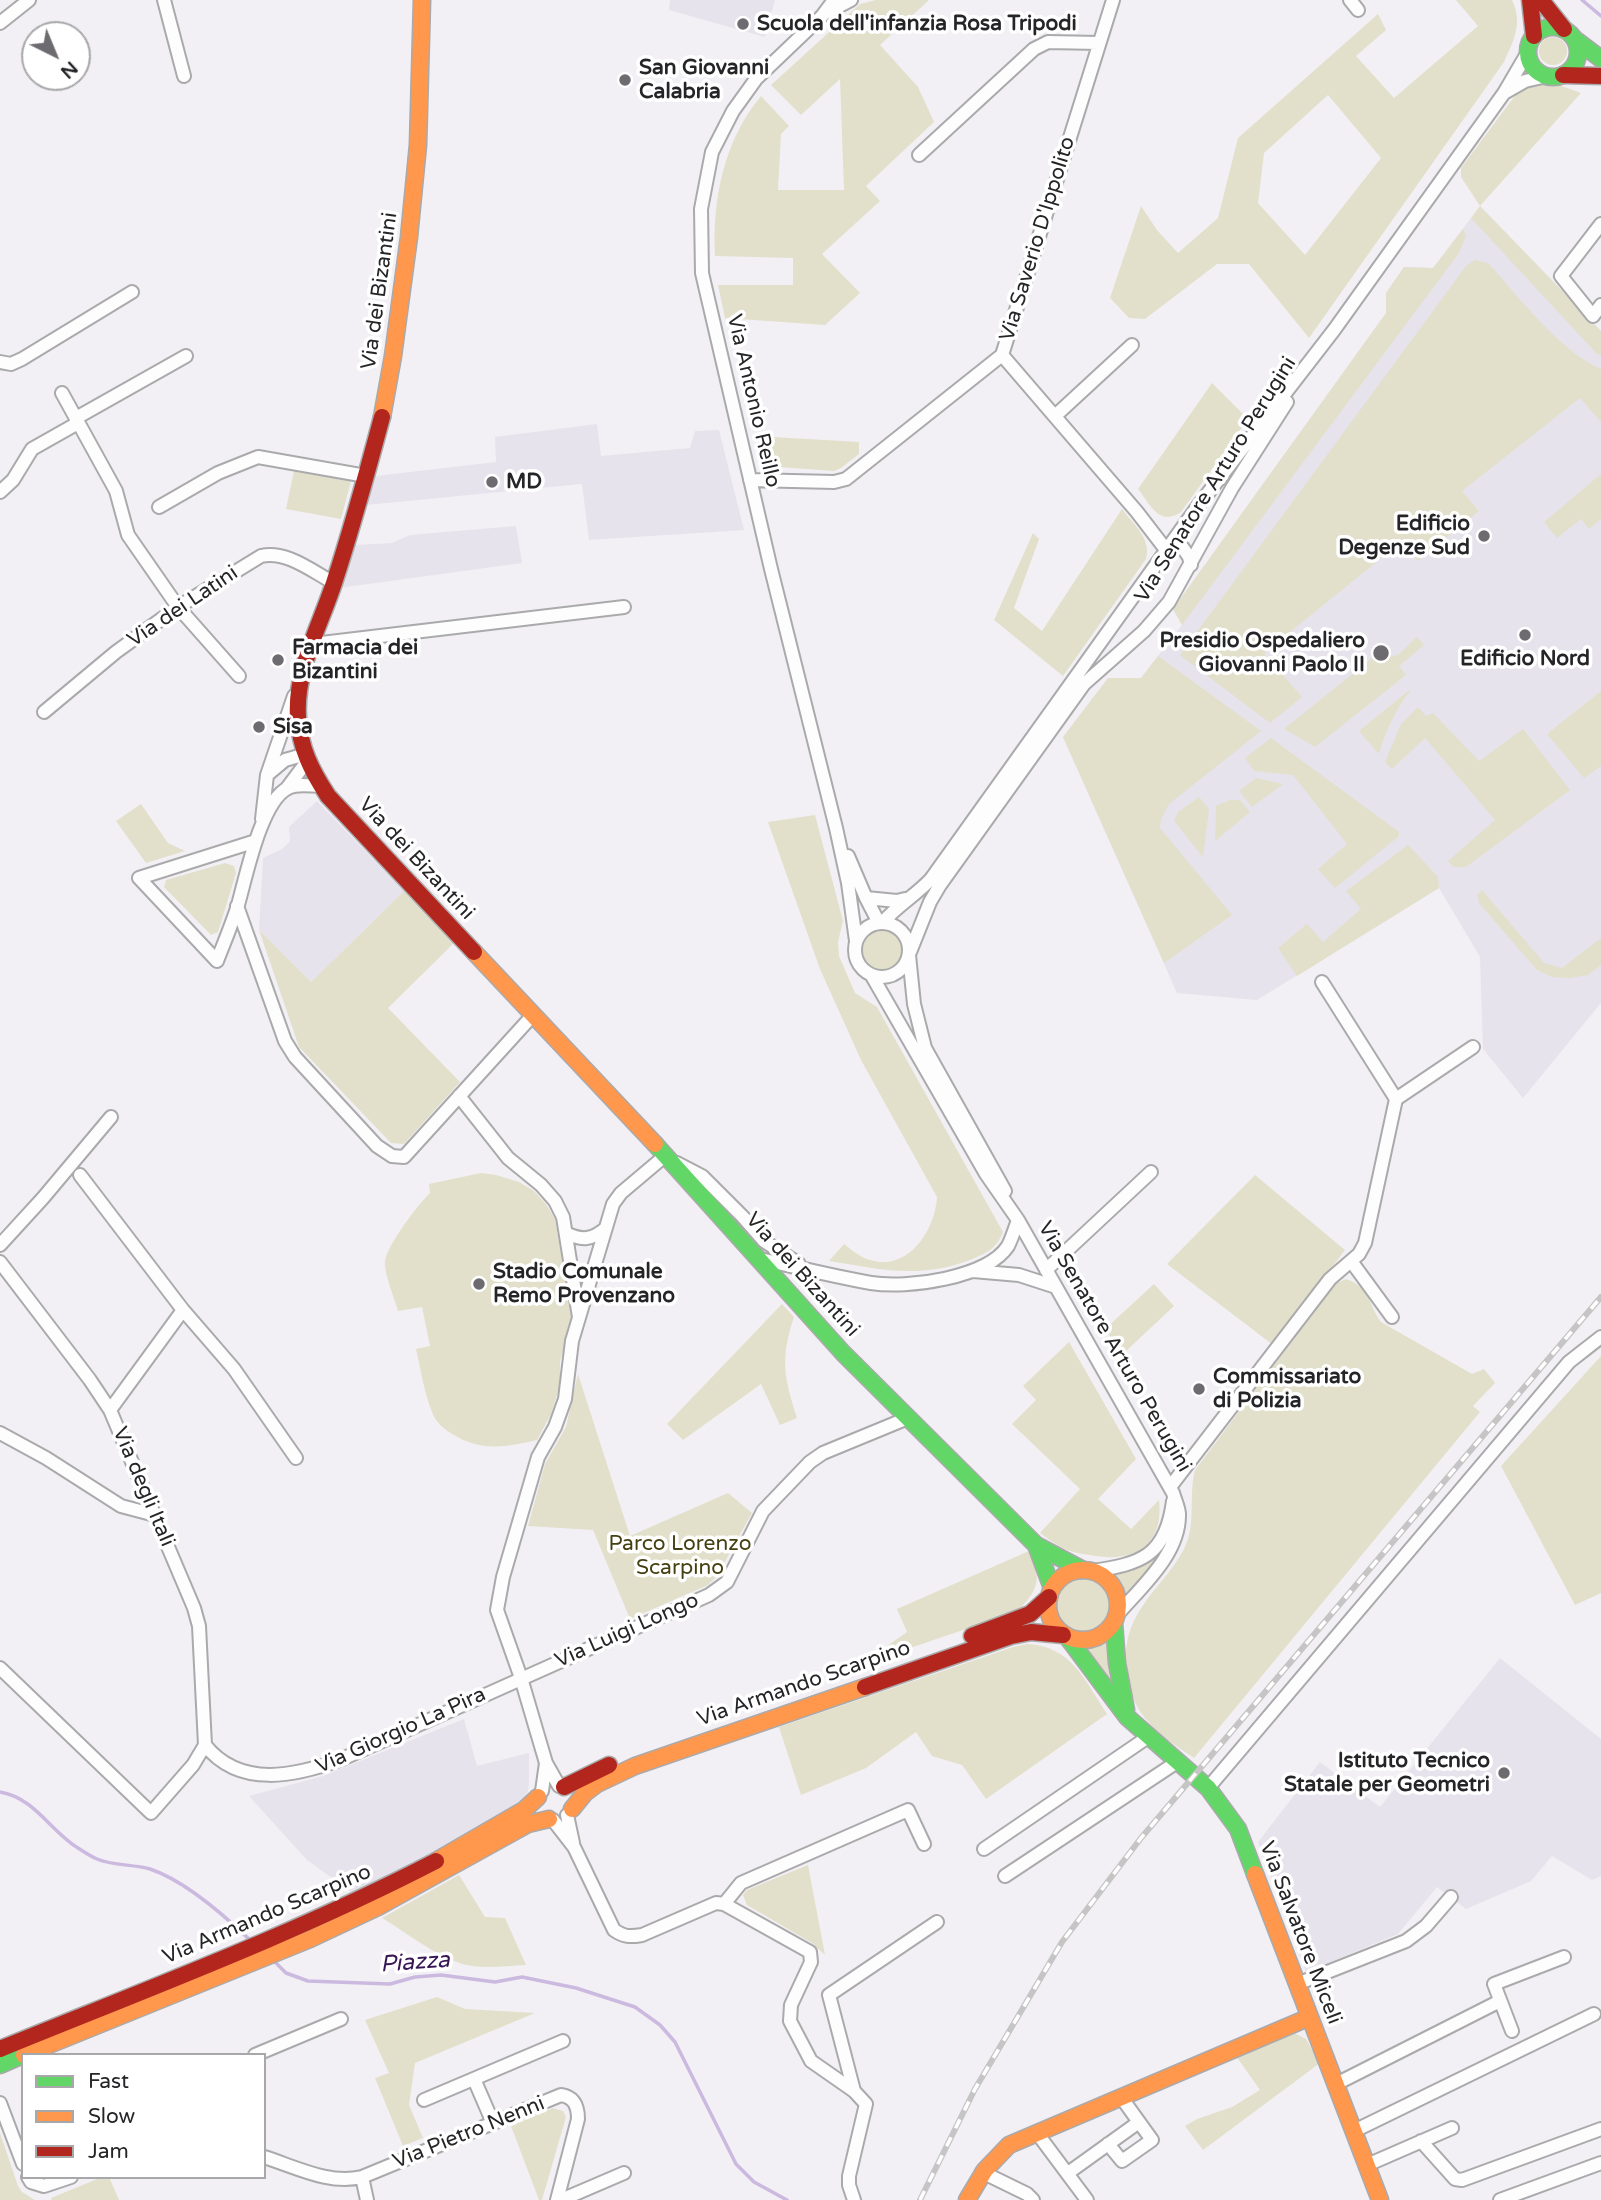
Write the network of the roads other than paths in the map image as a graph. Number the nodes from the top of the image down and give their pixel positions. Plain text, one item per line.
1 (29, 0) edge
2 (164, 0) edge
3 (422, 0) edge
4 (834, 0) edge
5 (851, 0) edge
6 (1113, 0) edge
7 (1530, 0) edge
8 (1541, 0) edge
9 (822, 16) junction
10 (0, 23) edge
11 (1570, 35) junction
12 (1099, 43) junction
13 (1531, 44) junction
14 (1601, 59) edge
15 (184, 76) dead end
16 (1555, 76) junction
17 (1601, 76) edge
18 (1504, 93) junction
19 (919, 155) dead end
20 (1601, 224) edge
21 (132, 292) dead end
22 (1601, 305) edge
23 (1334, 330) junction
24 (1132, 345) dead end
25 (1002, 355) junction
26 (186, 356) dead end
27 (0, 362) edge
28 (62, 393) dead end
29 (1055, 416) junction
30 (77, 420) junction
31 (366, 476) junction
32 (750, 480) junction
33 (0, 492) edge
34 (159, 507) dead end
35 (1168, 549) junction
36 (1191, 565) junction
37 (334, 583) junction
38 (178, 607) junction
39 (624, 607) dead end
40 (1118, 620) junction
41 (1133, 640) junction
42 (313, 644) junction
43 (239, 676) dead end
44 (300, 679) junction
45 (44, 712) dead end
46 (307, 757) junction
47 (267, 775) junction
48 (320, 786) junction
49 (288, 788) junction
50 (262, 823) junction
51 (836, 828) junction
52 (256, 841) junction
53 (866, 898) junction
54 (905, 899) junction
55 (237, 906) junction
56 (881, 922) junction
57 (856, 941) junction
58 (909, 954) junction
59 (872, 976) junction
60 (1322, 982) dead end
61 (533, 1014) junction
62 (1473, 1047) dead end
63 (459, 1096) junction
64 (1396, 1099) junction
65 (111, 1117) dead end
66 (668, 1158) junction
67 (1151, 1172) dead end
68 (80, 1175) dead end
69 (1018, 1220) junction
70 (606, 1227) junction
71 (566, 1233) junction
72 (0, 1245) edge
73 (759, 1250) junction
74 (1351, 1261) junction
75 (0, 1262) edge
76 (805, 1269) junction
77 (1046, 1269) junction
78 (973, 1271) junction
79 (781, 1285) junction
80 (1056, 1287) junction
81 (183, 1310) junction
82 (1392, 1317) dead end
83 (579, 1323) junction
84 (1601, 1337) edge
85 (110, 1410) junction
86 (908, 1418) junction
87 (0, 1433) edge
88 (296, 1458) dead end
89 (1172, 1490) junction
90 (155, 1515) junction
91 (1037, 1545) junction
92 (1087, 1570) junction
93 (1050, 1593) junction
94 (1116, 1619) junction
95 (1065, 1636) junction
96 (0, 1668) edge
97 (521, 1678) junction
98 (1127, 1717) junction
99 (1148, 1737) junction
100 (205, 1745) junction
101 (1177, 1762) junction
102 (546, 1763) junction
103 (561, 1786) junction
104 (1208, 1788) junction
105 (540, 1794) junction
106 (560, 1816) junction
107 (924, 1844) dead end
108 (984, 1849) dead end
109 (1005, 1876) dead end
110 (1451, 1897) dead end
111 (724, 1904) junction
112 (937, 1922) dead end
113 (276, 1944) junction
114 (1564, 1957) dead end
115 (230, 1963) junction
116 (1297, 1984) junction
117 (1500, 2001) junction
118 (1594, 2014) dead end
119 (1310, 2017) junction
120 (341, 2019) dead end
121 (1512, 2032) dead end
122 (564, 2041) dead end
123 (0, 2049) edge
124 (28, 2053) edge
125 (260, 2053) edge
126 (21, 2056) edge
127 (0, 2065) edge
128 (474, 2079) junction
129 (1336, 2084) junction
130 (854, 2091) junction
131 (1121, 2097) junction
132 (424, 2100) dead end
133 (0, 2103) edge
134 (1139, 2122) junction
135 (493, 2123) junction
136 (1452, 2128) dead end
137 (1601, 2129) edge
138 (1354, 2131) junction
139 (1037, 2133) junction
140 (1421, 2141) junction
141 (1108, 2144) junction
142 (266, 2158) edge
143 (21, 2159) edge
144 (1601, 2163) edge
145 (1367, 2165) junction
146 (982, 2172) junction
147 (624, 2173) dead end
148 (1068, 2173) junction
149 (362, 2177) junction
150 (29, 2179) edge
151 (65, 2179) edge
152 (1028, 2198) edge
153 (367, 2200) edge
154 (559, 2200) edge
155 (854, 2200) edge
156 (967, 2200) edge
157 (1087, 2200) edge
158 (1380, 2200) edge
159 (1500, 2200) edge

1 - 10 street
2 - 15 street
3 - 31 street, Via dei Bizantini
4 - 9 street, Via Antonio Reillo
5 - 9 street, Via Antonio Reillo
6 - 12 street, Via Saverio D'Ippolito
7 - 13 street
8 - 11 street
9 - 32 street, Via Antonio Reillo
11 - 13 street
11 - 14 street
11 - 16 street
12 - 19 street
12 - 25 street, Via Saverio D'Ippolito
13 - 16 street
13 - 18 street, Via Senatore Arturo Perugini
16 - 17 street, Via Senatore Arturo Perugini
16 - 18 street, Via Senatore Arturo Perugini
18 - 23 street, Via Senatore Arturo Perugini
20 - 22 street
21 - 27 street
23 - 35 street, Via Senatore Arturo Perugini
23 - 36 street, Via Senatore Arturo Perugini
24 - 29 street
25 - 29 street, Via Saverio D'Ippolito
25 - 32 street
26 - 30 street
28 - 30 street
29 - 35 street, Via Saverio D'Ippolito
30 - 33 street
30 - 38 street
31 - 34 street
31 - 37 street, Via dei Bizantini
32 - 51 street, Via Antonio Reillo
35 - 36 street, Via Saverio D'Ippolito
35 - 40 street, Via Senatore Arturo Perugini
36 - 41 street, Via Senatore Arturo Perugini
37 - 38 street, Via dei Latini
37 - 42 street, Via dei Bizantini
38 - 43 street
38 - 45 street, Via dei Latini
39 - 42 street
40 - 41 street
40 - 54 street, Via Senatore Arturo Perugini
41 - 58 street, Via Senatore Arturo Perugini
42 - 44 street, Via dei Bizantini
44 - 46 street, Via dei Bizantini
44 - 47 street
46 - 47 street
46 - 48 street, Via dei Bizantini
46 - 49 street
47 - 50 street
48 - 49 street
48 - 61 street, Via dei Bizantini
49 - 50 street
50 - 52 street
51 - 53 street, Via Antonio Reillo
51 - 57 street, Via Antonio Reillo
52 - 55 street
52 - 55 street
53 - 54 street
53 - 56 street, Via Antonio Reillo
54 - 56 street, Via Senatore Arturo Perugini
55 - 63 street
56 - 57 street
56 - 58 street
57 - 59 street
58 - 59 street
58 - 69 street, Via Senatore Arturo Perugini
59 - 69 street, Via Senatore Arturo Perugini
60 - 64 street
61 - 63 street
61 - 66 street, Via dei Bizantini
62 - 64 street
63 - 71 street
64 - 74 street
65 - 72 street
66 - 70 street
66 - 73 street, Via dei Bizantini
67 - 77 street
68 - 81 street
69 - 77 street, Via Senatore Arturo Perugini
69 - 78 street
70 - 71 street
70 - 83 street
71 - 83 street
73 - 76 street
73 - 79 street, Via dei Bizantini
74 - 82 street
74 - 89 street
75 - 85 street, Via degli Itali
76 - 78 street
76 - 79 street
77 - 80 street, Via Senatore Arturo Perugini
78 - 80 street
79 - 86 street, Via dei Bizantini
80 - 89 street, Via Senatore Arturo Perugini
81 - 85 street
81 - 88 street
83 - 97 street
84 - 104 street
85 - 90 street, Via degli Itali
86 - 91 street, Via dei Bizantini
86 - 97 street, Via Luigi Longo
87 - 90 street
89 - 92 street, Via Senatore Arturo Perugini
89 - 94 street, Via Senatore Arturo Perugini
90 - 100 street, Via degli Itali
91 - 92 street, Via dei Bizantini
91 - 93 street, Via dei Bizantini
92 - 93 street
92 - 94 street
93 - 95 street
93 - 103 street, Via Armando Scarpino
94 - 95 street
94 - 98 street
95 - 98 street, Via Salvatore Miceli
95 - 106 street, Via Armando Scarpino
96 - 100 street
97 - 100 street, Via Giorgio La Pira
97 - 102 street
98 - 99 street, Via Salvatore Miceli
99 - 101 street, Via Salvatore Miceli
99 - 108 street
101 - 104 street, Via Salvatore Miceli
101 - 109 street
102 - 103 street
102 - 105 street
103 - 105 street
103 - 106 street
104 - 116 street, Via Salvatore Miceli
105 - 106 street
105 - 113 street, Via Armando Scarpino
106 - 111 street
106 - 113 street, Via Armando Scarpino
107 - 111 street
110 - 116 street
111 - 130 street
112 - 130 street
113 - 115 street, Via Armando Scarpino
114 - 117 street
115 - 123 street, Via Armando Scarpino
115 - 124 street, Via Armando Scarpino
116 - 119 street, Via Salvatore Miceli
117 - 121 street
117 - 129 street
118 - 138 street
119 - 129 street, Via Salvatore Miceli
119 - 131 street
120 - 125 street
122 - 128 street
126 - 127 street, Via Armando Scarpino
128 - 132 street
128 - 135 street
129 - 138 street, Via Salvatore Miceli
130 - 155 street
131 - 134 street
131 - 139 street
133 - 143 street
134 - 141 street
134 - 141 street
135 - 149 street, Via Pietro Nenni
135 - 154 street, Via Pietro Nenni
136 - 140 street
137 - 140 street
138 - 145 street, Via Salvatore Miceli
139 - 146 street
139 - 148 street
140 - 145 street
141 - 148 street
142 - 149 street, Via Pietro Nenni
144 - 159 street
145 - 158 street, Via Salvatore Miceli
146 - 152 street
146 - 156 street
147 - 154 street
148 - 157 street
149 - 153 street
150 - 151 street

